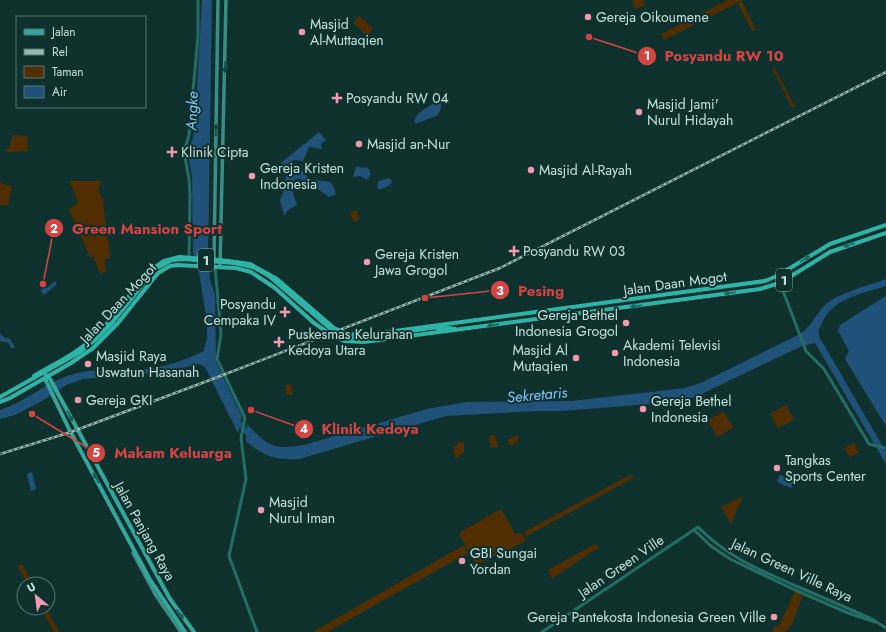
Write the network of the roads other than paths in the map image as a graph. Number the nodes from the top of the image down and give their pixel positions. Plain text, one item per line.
1 (198, 0) edge
2 (218, 0) edge
3 (226, 0) edge
4 (218, 43) junction
5 (225, 43) junction
6 (218, 49) junction
7 (225, 49) junction
8 (215, 197) junction
9 (222, 198) junction
10 (886, 225) edge
11 (886, 233) edge
12 (190, 257) junction
13 (212, 259) junction
14 (220, 260) junction
15 (216, 266) junction
16 (780, 282) junction
17 (674, 294) junction
18 (680, 294) junction
19 (297, 297) junction
20 (680, 300) junction
21 (674, 301) junction
22 (292, 303) junction
23 (454, 323) junction
24 (438, 328) junction
25 (456, 329) junction
26 (372, 334) junction
27 (365, 335) junction
28 (93, 338) junction
29 (373, 341) junction
30 (88, 342) junction
31 (364, 342) junction
32 (98, 344) junction
33 (93, 348) junction
34 (43, 370) junction
35 (52, 374) junction
36 (48, 379) junction
37 (0, 397) edge
38 (0, 402) edge
39 (78, 431) junction
40 (72, 434) junction
41 (886, 448) edge
42 (696, 528) joint
43 (150, 582) junction
44 (886, 628) edge
45 (181, 632) edge
46 (185, 632) edge
47 (194, 632) edge
48 (257, 632) edge
49 (542, 632) edge

1 - 12 street
2 - 4 main road
3 - 5 main road
4 - 5 main road
4 - 6 main road
5 - 7 main road
6 - 7 main road
8 -> 6 main road
7 -> 9 main road
8 - 9 main road
8 - 13 main road
9 - 14 main road
18 -> 10 highway, Jalan Daan Mogot / 1
11 -> 16 highway, Jalan Daan Mogot / 1
12 - 13 highway, Jalan Daan Mogot / 1, bridge
12 - 28 highway, Jalan Daan Mogot / 1
13 - 14 highway, Jalan Daan Mogot / 1
14 - 15 main road
14 - 19 highway, Jalan Daan Mogot / 1
15 - 22 highway, Jalan Daan Mogot / 1
15 - 32 highway, Jalan Daan Mogot / 1
15 - 48 street
16 -> 20 highway, Jalan Daan Mogot / 1
16 - 41 street
17 - 18 highway, Jalan Daan Mogot / 1
17 - 21 highway
17 - 23 highway, Jalan Daan Mogot / 1
18 - 20 highway
19 - 22 highway
19 - 27 highway, Jalan Daan Mogot / 1
20 - 21 highway, Jalan Daan Mogot / 1
21 -> 25 highway, Jalan Daan Mogot / 1
22 - 31 highway, Jalan Daan Mogot / 1
23 - 24 highway, Jalan Daan Mogot / 1
23 - 26 highway, Jalan Daan Mogot / 1
24 - 25 highway, Jalan Daan Mogot / 1
24 - 37 highway, Jalan Daan Mogot / 1, bridge
25 - 29 highway, Jalan Daan Mogot / 1
26 - 27 highway, Jalan Daan Mogot / 1
26 - 29 highway
27 - 31 highway
28 - 30 highway, Jalan Daan Mogot / 1
28 - 32 highway
29 - 31 highway, Jalan Daan Mogot / 1
30 - 33 highway
30 - 34 highway, Jalan Daan Mogot / 1
32 - 33 highway, Jalan Daan Mogot / 1
33 - 35 highway, Jalan Daan Mogot / 1
34 - 35 highway
34 - 36 main road, Jalan Panjang Raya
34 - 37 highway, Jalan Daan Mogot / 1
35 - 36 highway, Jalan Daan Mogot / 1
36 - 38 highway, Jalan Daan Mogot / 1
36 -> 39 main road, Jalan Panjang Raya
36 - 40 main road, Jalan Panjang Raya
39 - 40 main road
39 -> 47 main road, Jalan Panjang Raya
43 -> 40 main road, Jalan Panjang Raya
42 - 44 street, Jalan Green Ville Raya
42 - 49 street, Jalan Green Ville
43 - 45 main road, Jalan Panjang Raya
43 - 46 main road, Jalan Panjang Raya

